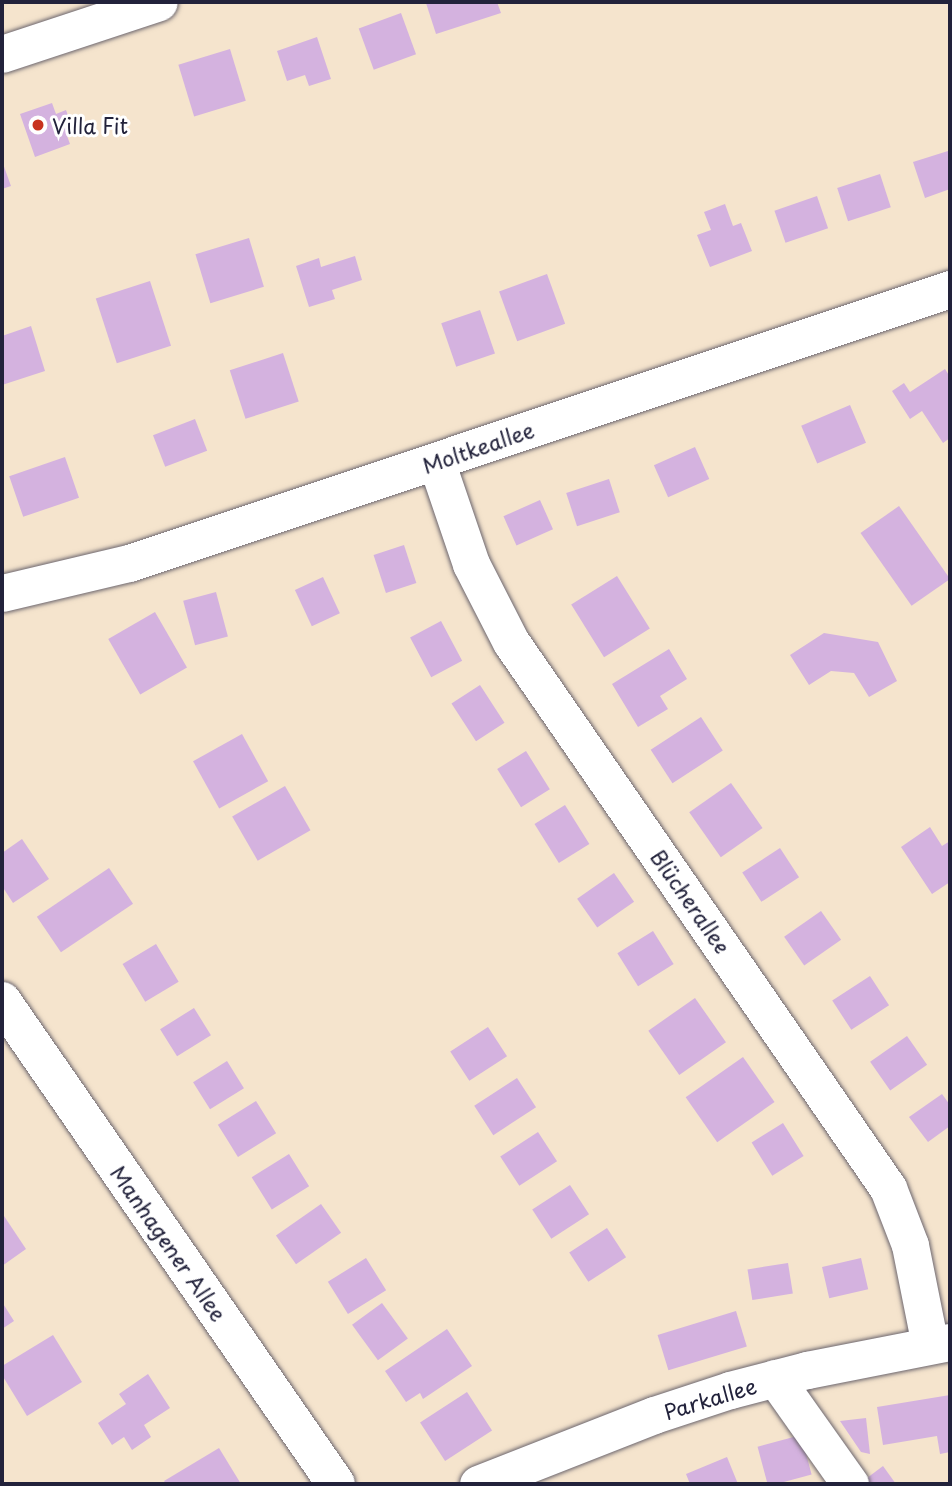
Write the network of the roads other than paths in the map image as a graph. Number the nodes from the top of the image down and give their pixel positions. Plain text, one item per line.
1 (159, 2) edge
2 (2, 54) edge
3 (950, 289) edge
4 (436, 461) junction
5 (2, 593) edge
6 (2, 1001) edge
7 (940, 1344) edge
8 (775, 1378) junction
9 (336, 1484) edge
10 (478, 1484) edge
11 (850, 1484) edge

1 - 2 street
3 - 4 street, Moltkeallee
4 - 5 street, Moltkeallee
4 - 7 street, Blücherallee
6 - 9 main road, Manhagener Allee
7 - 8 street, Parkallee
8 - 10 street, Parkallee
8 - 11 street

